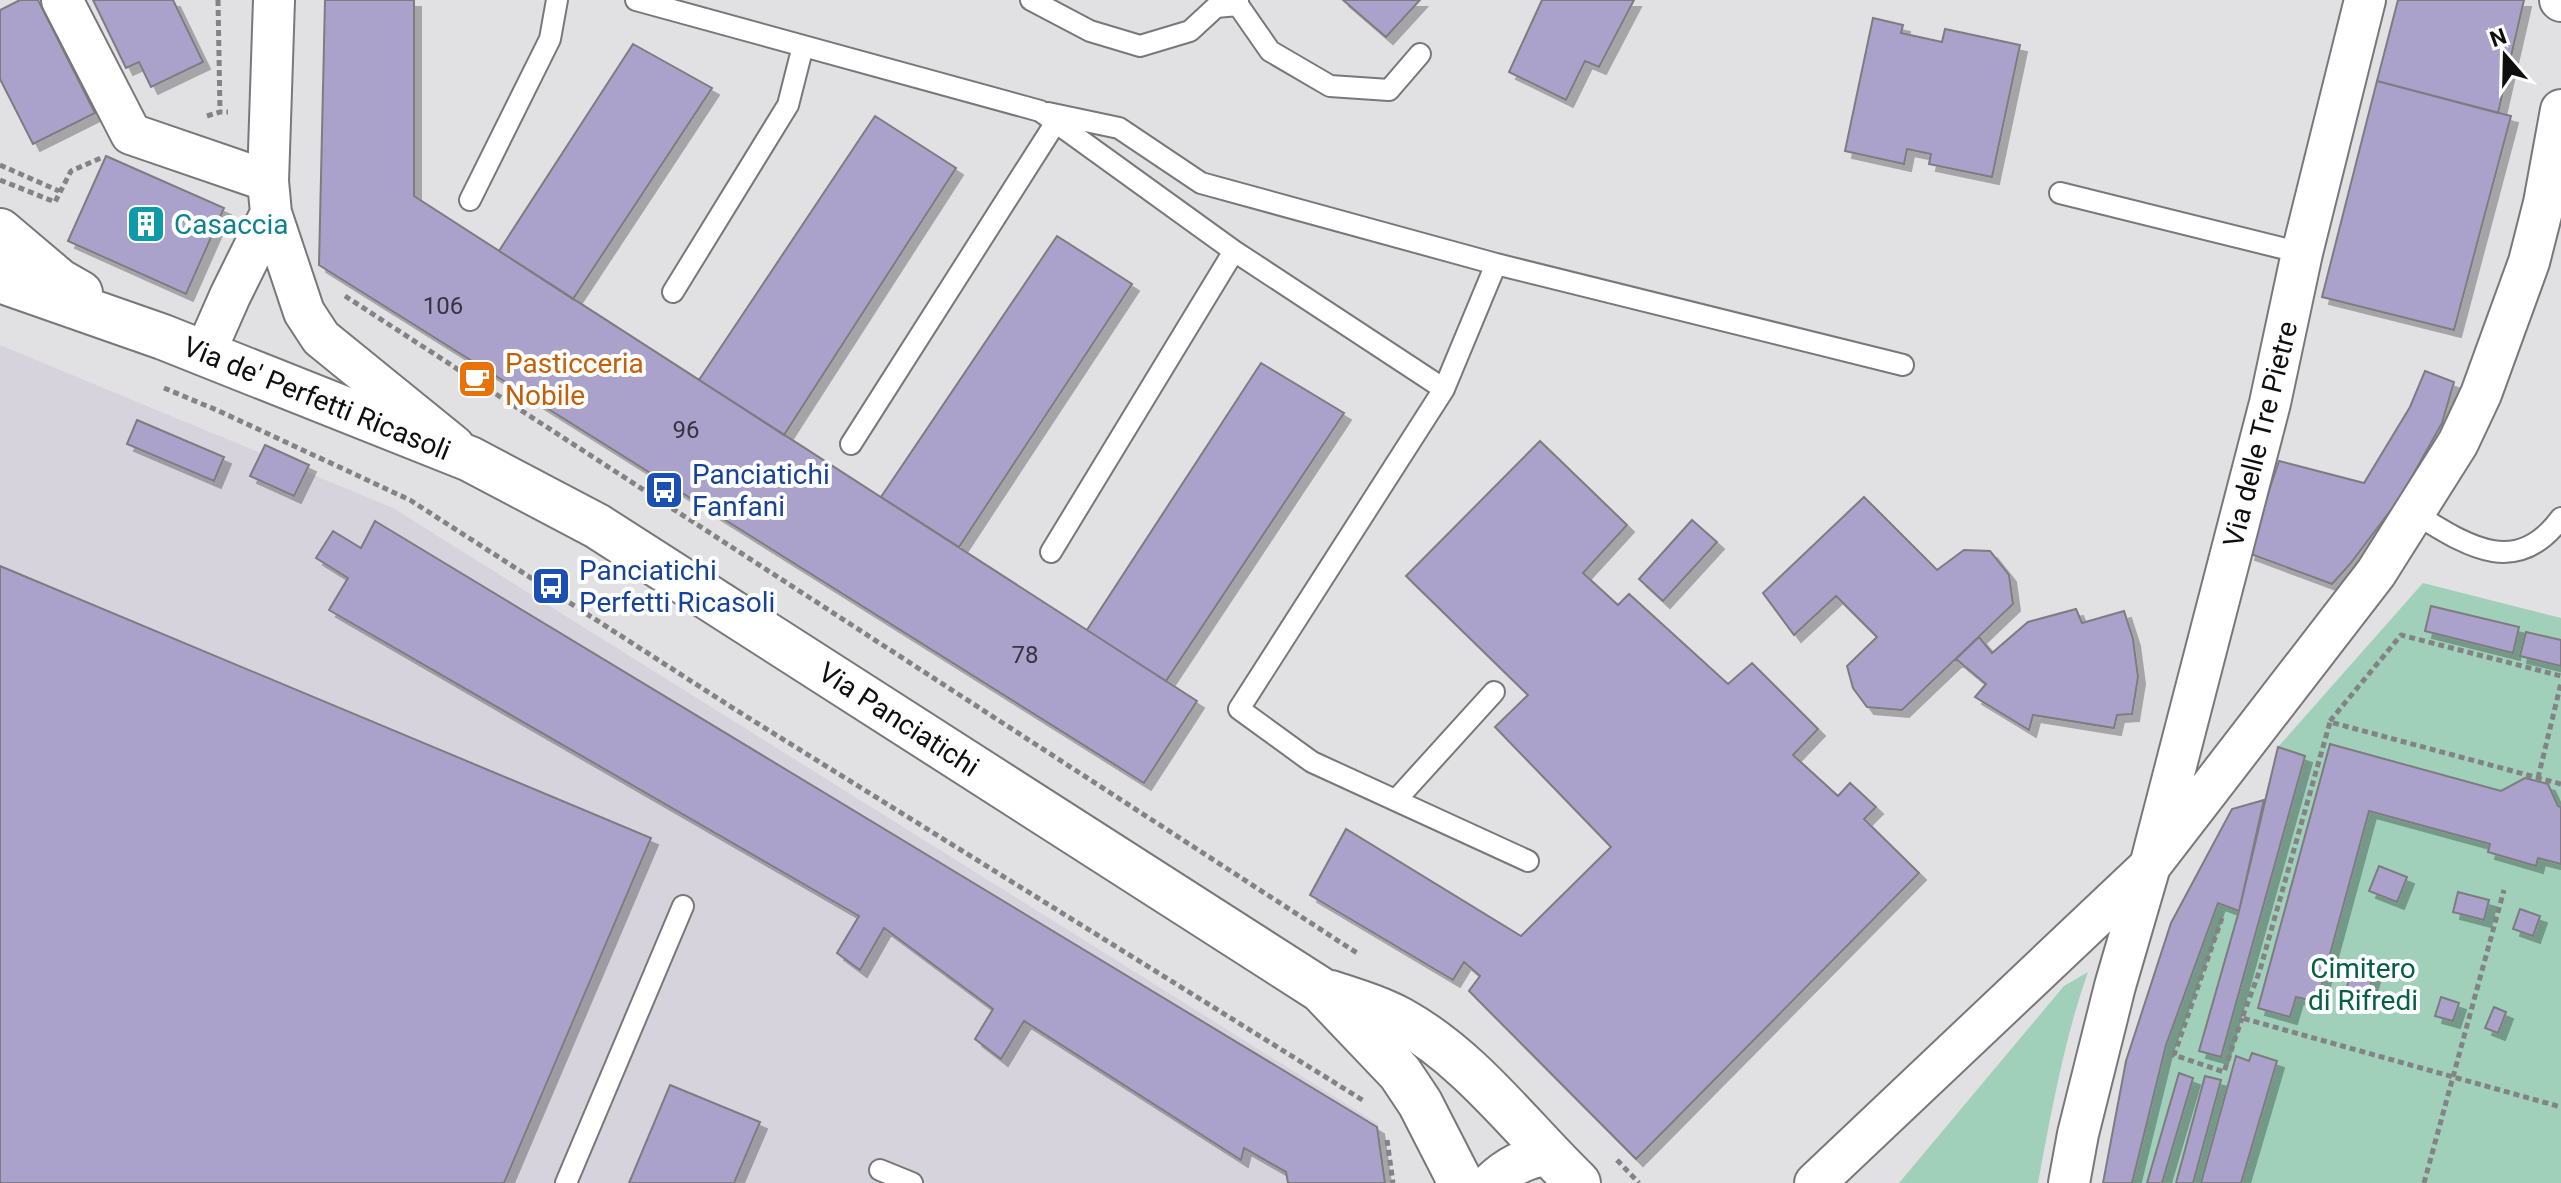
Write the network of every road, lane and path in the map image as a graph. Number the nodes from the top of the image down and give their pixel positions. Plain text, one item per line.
1 (62, 0) edge
2 (218, 0) edge
3 (274, 0) edge
4 (557, 0) edge
5 (636, 0) edge
6 (1031, 0) edge
7 (2365, 0) edge
8 (1238, 2) edge
9 (803, 46) junction
10 (1420, 54) dead end
11 (2561, 110) edge
12 (220, 112) dead end
13 (1048, 117) junction
14 (0, 165) edge
15 (0, 180) edge
16 (59, 191) dead end
17 (2060, 193) dead end
18 (269, 197) junction
19 (470, 200) dead end
20 (55, 202) dead end
21 (0, 231) edge
22 (1234, 251) junction
23 (2302, 253) junction
24 (1496, 264) junction
25 (0, 280) edge
26 (673, 292) dead end
27 (348, 298) dead end
28 (163, 337) junction
29 (204, 355) junction
30 (1903, 365) dead end
31 (161, 387) dead end
32 (1444, 389) junction
33 (851, 444) dead end
34 (470, 459) junction
35 (2414, 513) junction
36 (2561, 518) edge
37 (1051, 552) dead end
38 (2561, 676) edge
39 (2561, 683) edge
40 (1494, 692) dead end
41 (2330, 722) junction
42 (2538, 778) junction
43 (2561, 784) edge
44 (1396, 800) junction
45 (1528, 861) dead end
46 (2150, 866) junction
47 (2504, 890) dead end
48 (683, 906) dead end
49 (2222, 918) dead end
50 (1358, 953) dead end
51 (1321, 990) junction
52 (2242, 1018) junction
53 (2453, 1077) junction
54 (1370, 1105) dead end
55 (2561, 1107) edge
56 (1385, 1127) dead end
57 (1617, 1160) dead end
58 (1563, 1169) edge
59 (880, 1170) dead end
60 (566, 1183) edge
61 (912, 1183) edge
62 (1393, 1183) edge
63 (1461, 1183) edge
64 (1491, 1183) edge
65 (1639, 1183) edge
66 (1815, 1183) edge
67 (2069, 1183) edge
68 (2424, 1183) edge

1 - 18 street
2 - 12 path
3 - 18 street
4 - 19 lane
5 - 9 lane
6 - 8 lane
7 - 23 street, Via delle Tre Pietre
8 - 10 lane
9 - 13 lane
9 - 26 lane
11 - 35 street
13 - 22 lane
13 - 24 lane
13 - 33 lane
14 - 16 path
15 - 20 path
17 - 23 lane
18 - 29 street
18 - 34 street
21 - 28 main road, Via de' Perfetti Ricasoli
22 - 32 lane
22 - 37 lane
23 - 46 street, Via delle Tre Pietre
24 - 30 lane
24 - 32 lane
25 - 28 main road, Via de' Perfetti Ricasoli
27 - 50 path
28 - 29 main road, Via de' Perfetti Ricasoli
29 - 34 main road, Via de' Perfetti Ricasoli
31 - 54 path
32 - 44 lane
34 - 51 main road, Via Panciatichi
35 - 36 lane
35 - 46 street
38 - 41 path
39 - 42 path
40 - 44 lane
41 - 42 path
41 - 52 path
42 - 43 path
44 - 45 lane
46 - 66 street
46 - 67 street, Via delle Tre Pietre
47 - 53 path
48 - 60 lane
49 - 52 path
51 - 58 main road
51 - 63 main road
52 - 53 path
53 - 55 path
53 - 68 path
56 - 62 path
57 - 65 path
58 - 64 street
59 - 61 lane

